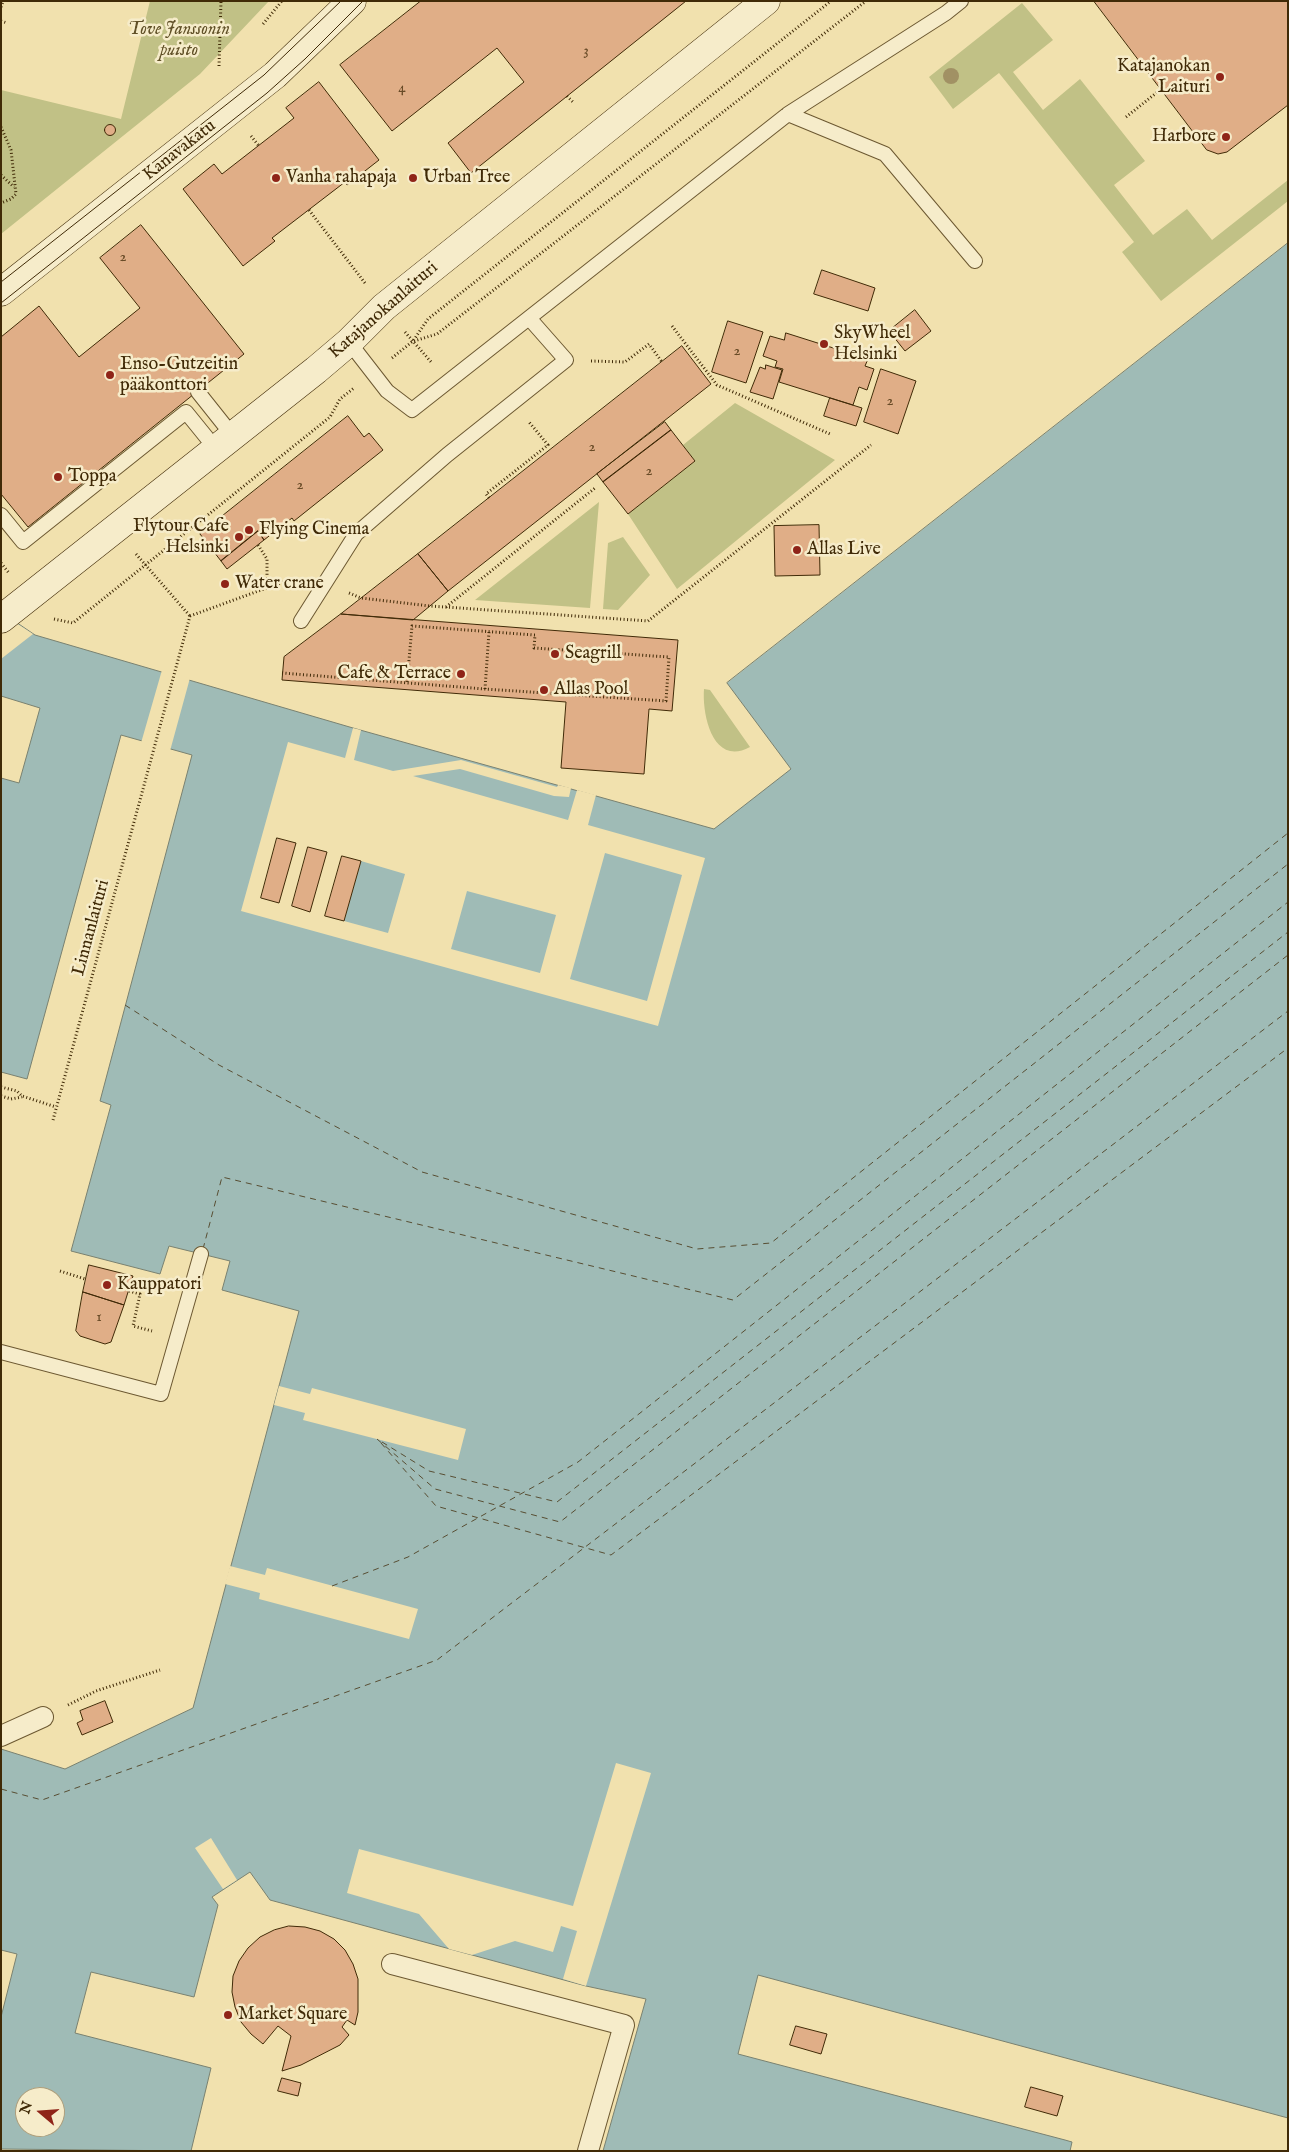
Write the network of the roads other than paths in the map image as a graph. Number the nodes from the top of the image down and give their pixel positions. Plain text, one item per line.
1 (352, 1) edge
2 (766, 1) edge
3 (961, 1) edge
4 (788, 114) junction
5 (975, 261) dead end
6 (1, 292) edge
7 (529, 318) junction
8 (349, 342) junction
9 (198, 392) dead end
10 (225, 443) junction
11 (1, 515) edge
12 (3, 618) edge
13 (301, 621) dead end
14 (201, 1254) dead end
15 (1, 1352) edge
16 (43, 1717) road end
17 (1, 1736) edge
18 (392, 1964) dead end
19 (588, 2151) edge

1 - 6 main road, Kanavakatu
2 - 8 main road, Katajanokanlaituri
3 - 4 lane
4 - 5 lane
4 - 7 lane
7 - 8 lane
7 - 13 lane
8 - 10 main road, Katajanokanlaituri
9 - 10 lane
10 - 11 lane
10 - 12 main road, Katajanokanlaituri
14 - 15 lane
16 - 17 street
18 - 19 street

